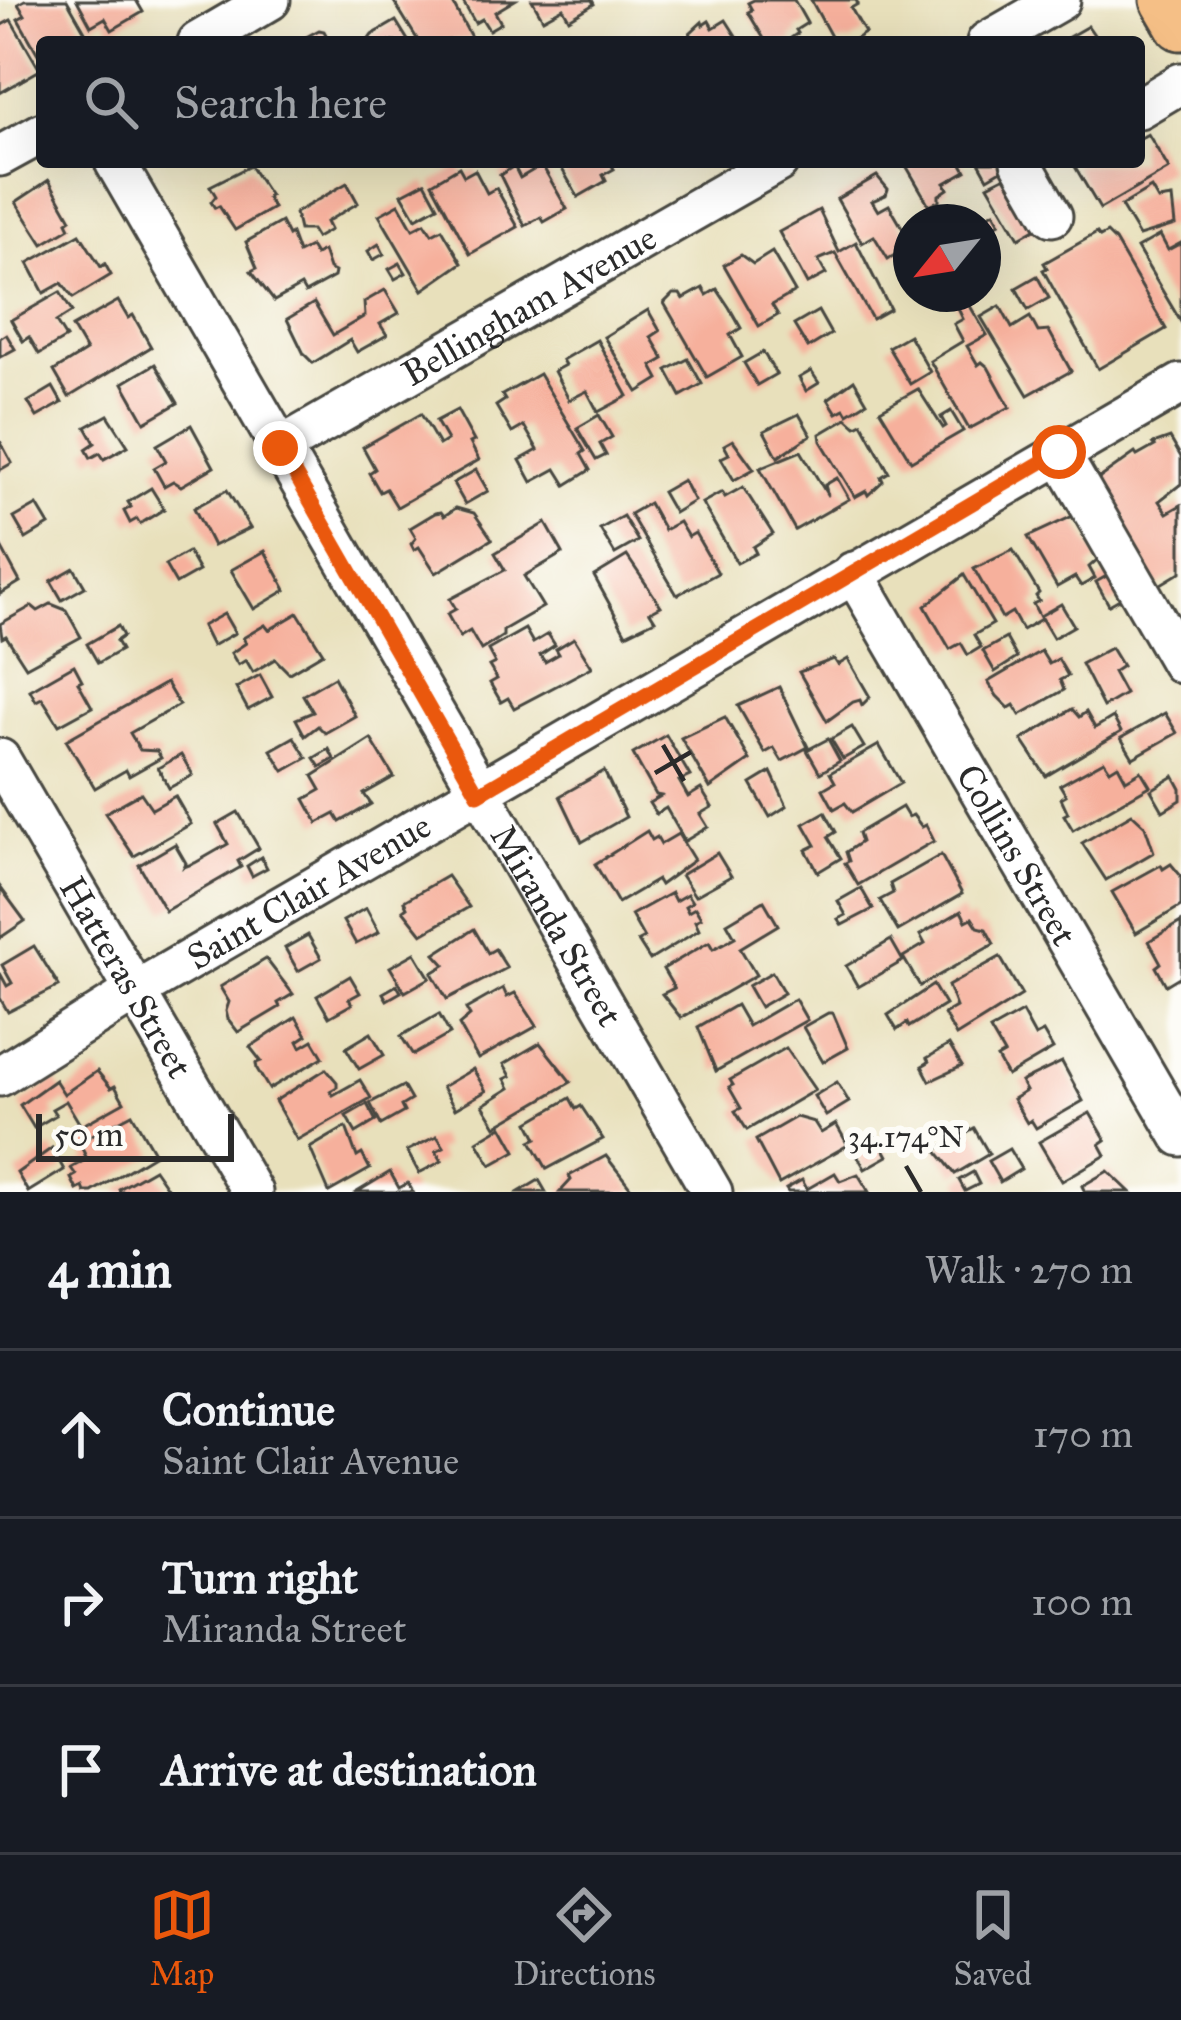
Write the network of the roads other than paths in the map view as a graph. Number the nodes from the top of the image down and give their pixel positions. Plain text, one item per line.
1 (270, 0) edge
2 (1060, 0) edge
3 (1167, 0) edge
4 (1181, 24) edge
5 (208, 36) edge
6 (997, 36) edge
7 (1181, 83) edge
8 (1145, 104) edge
9 (36, 136) edge
10 (0, 156) edge
11 (118, 168) edge
12 (768, 168) edge
13 (1033, 168) edge
14 (1052, 216) dead end
15 (1181, 383) edge
16 (280, 448) junction
17 (1059, 452) junction
18 (853, 572) junction
19 (1181, 663) edge
20 (0, 759) edge
21 (478, 794) junction
22 (134, 992) junction
23 (0, 1076) edge
24 (1181, 1136) edge
25 (253, 1192) edge
26 (712, 1192) edge

1 - 5 street
2 - 6 street
3 - 4 main road
7 - 8 street
9 - 10 street
11 - 16 street, Miranda Street
12 - 16 street, Bellingham Avenue
13 - 14 street
15 - 17 street, Saint Clair Avenue
16 - 21 street, Miranda Street
17 - 18 street, Saint Clair Avenue
17 - 19 street
18 - 21 street, Saint Clair Avenue
18 - 24 street, Collins Street
20 - 22 street, Hatteras Street
21 - 22 street, Saint Clair Avenue
21 - 26 street, Miranda Street
22 - 23 street, Saint Clair Avenue
22 - 25 street, Hatteras Street

